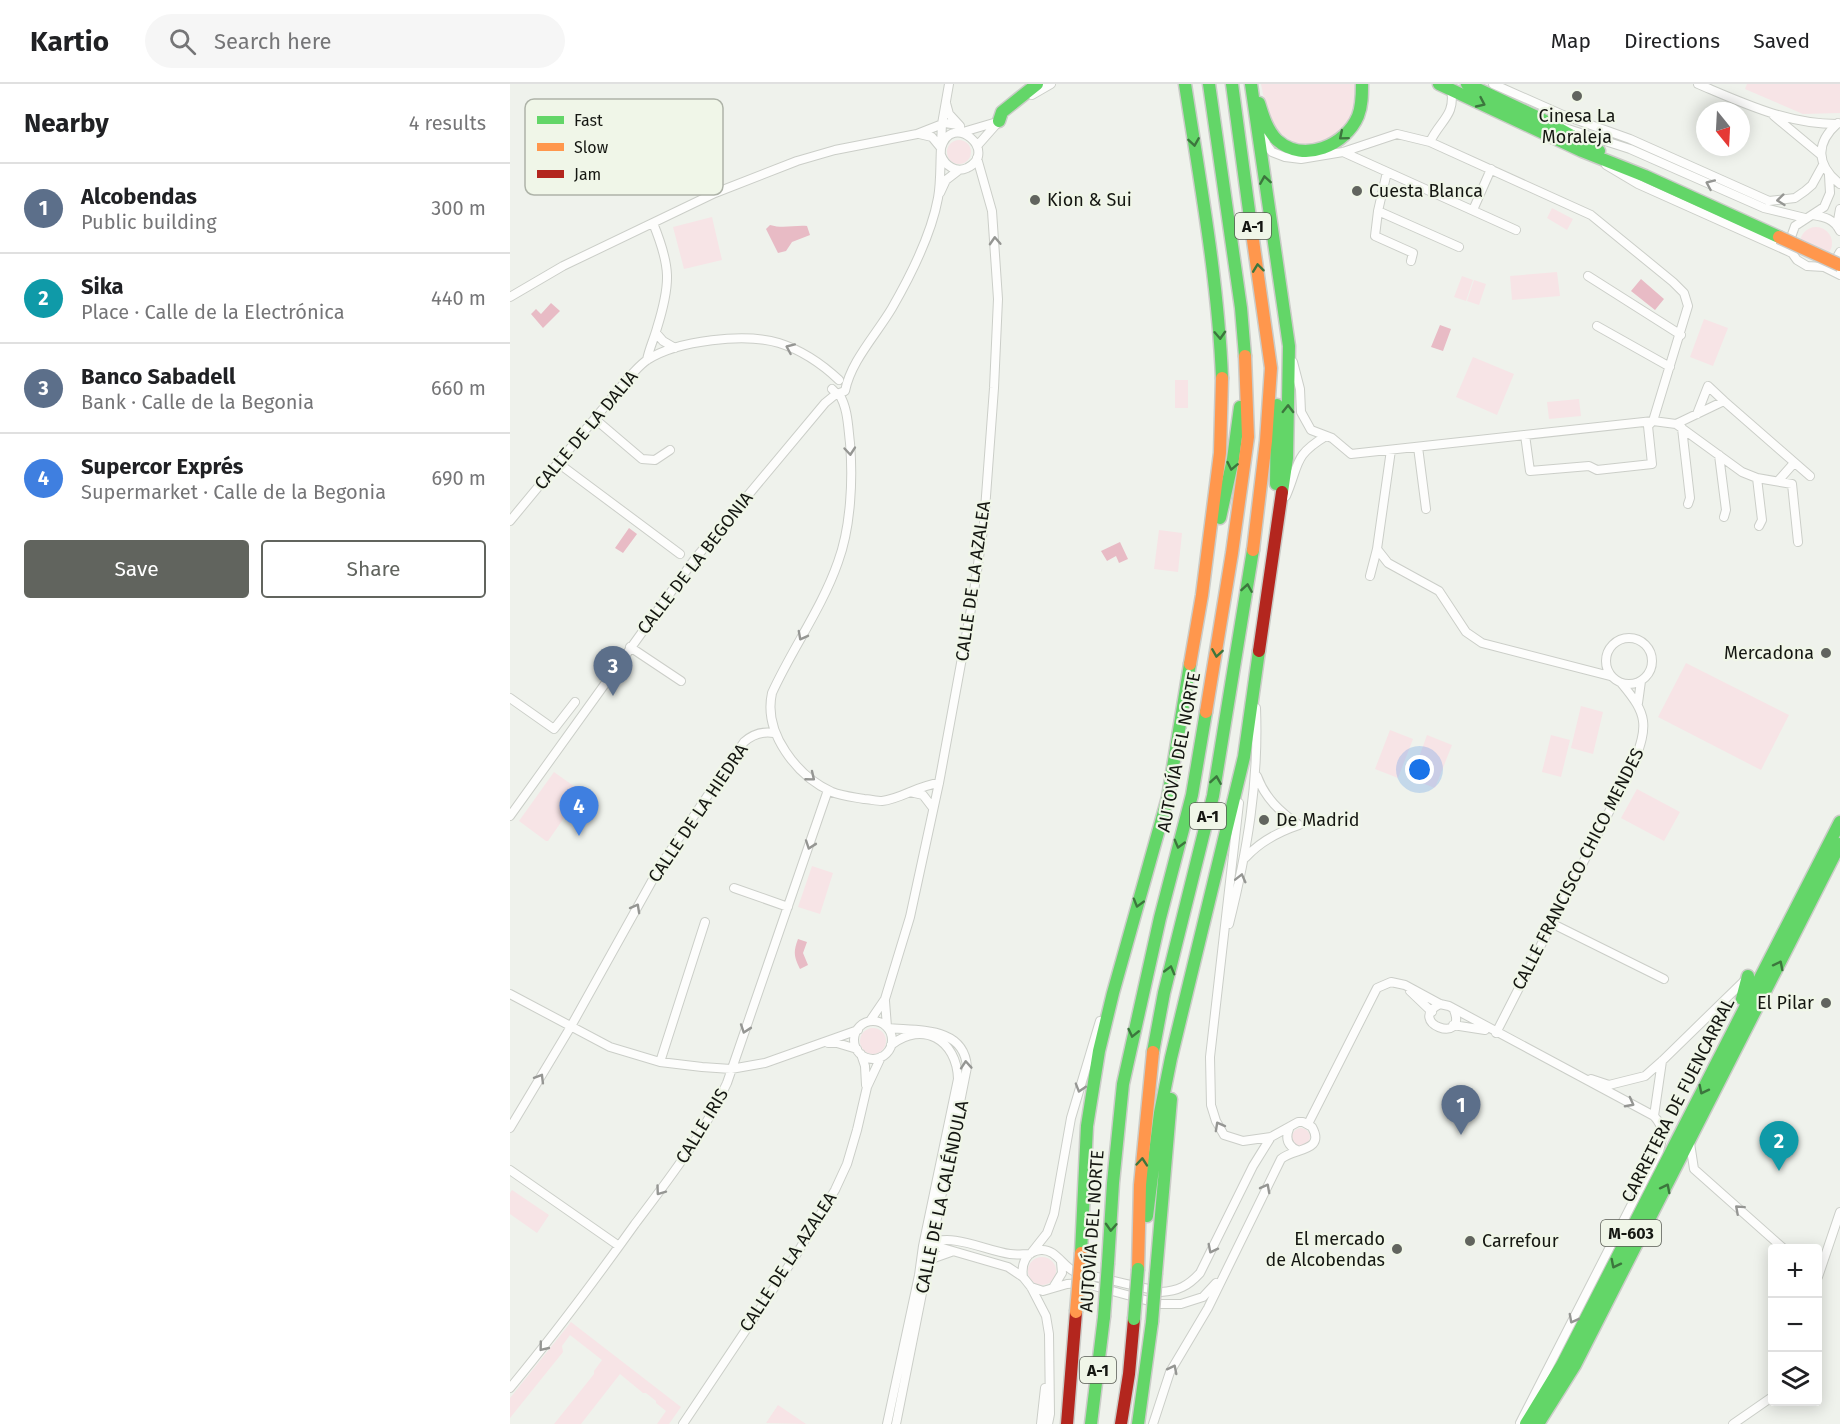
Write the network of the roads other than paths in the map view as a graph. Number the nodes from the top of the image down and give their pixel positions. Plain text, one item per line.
1 (949, 84) edge
2 (1051, 84) edge
3 (1185, 84) edge
4 (1209, 84) edge
5 (1232, 84) edge
6 (1252, 84) edge
7 (1362, 84) edge
8 (1467, 84) edge
9 (1494, 84) edge
10 (1698, 84) edge
11 (1445, 87) edge
12 (1038, 88) edge
13 (946, 103) junction
14 (1773, 115) junction
15 (1262, 116) junction
16 (1543, 120) junction
17 (999, 121) junction
18 (1838, 123) edge
19 (942, 124) junction
20 (963, 131) junction
21 (917, 134) junction
22 (1430, 142) junction
23 (978, 146) junction
24 (941, 149) junction
25 (1582, 151) junction
26 (1343, 152) junction
27 (1821, 155) junction
28 (977, 158) junction
29 (1822, 165) junction
30 (958, 170) junction
31 (1491, 170) junction
32 (1387, 172) junction
33 (1829, 175) junction
34 (1645, 176) junction
35 (1840, 184) edge
36 (723, 190) edge
37 (711, 195) edge
38 (938, 197) junction
39 (1840, 209) edge
40 (1473, 210) junction
41 (1378, 211) junction
42 (1809, 217) junction
43 (653, 223) junction
44 (1839, 228) edge
45 (1516, 230) dead end
46 (1459, 247) dead end
47 (1840, 252) edge
48 (1792, 253) junction
49 (1411, 261) dead end
50 (1840, 265) edge
51 (1824, 267) junction
52 (1840, 275) edge
53 (1588, 276) dead end
54 (510, 297) edge
55 (1597, 326) dead end
56 (656, 333) junction
57 (1681, 335) junction
58 (1289, 346) junction
59 (675, 348) junction
60 (647, 360) junction
61 (1246, 366) junction
62 (1271, 368) junction
63 (1670, 368) junction
64 (841, 381) junction
65 (835, 392) junction
66 (1724, 401) junction
67 (1697, 414) junction
68 (595, 418) junction
69 (1653, 421) junction
70 (1679, 426) junction
71 (1525, 435) junction
72 (1326, 436) junction
73 (1418, 447) junction
74 (670, 450) dead end
75 (1391, 450) junction
76 (1719, 455) junction
77 (558, 463) junction
78 (1794, 463) junction
79 (1810, 476) dead end
80 (1757, 478) junction
81 (1778, 481) junction
82 (1688, 504) dead end
83 (1281, 509) junction
84 (1426, 509) dead end
85 (1724, 517) dead end
86 (511, 518) edge
87 (1759, 526) dead end
88 (1798, 542) dead end
89 (1377, 549) junction
90 (680, 554) dead end
91 (1370, 576) dead end
92 (1202, 595) junction
93 (630, 647) junction
94 (1606, 655) junction
95 (1581, 670) junction
96 (1610, 676) junction
97 (1255, 680) junction
98 (681, 681) dead end
99 (1641, 681) junction
100 (1622, 684) junction
101 (510, 698) edge
102 (575, 702) dead end
103 (1638, 703) junction
104 (1249, 722) junction
105 (774, 733) junction
106 (1244, 757) junction
107 (1257, 776) junction
108 (939, 783) junction
109 (828, 789) junction
110 (909, 791) junction
111 (933, 808) junction
112 (510, 816) edge
113 (1840, 822) edge
114 (1840, 844) edge
115 (1245, 859) junction
116 (734, 888) dead end
117 (788, 907) junction
118 (705, 922) dead end
119 (1551, 923) junction
120 (1222, 955) junction
121 (1749, 976) joint
122 (1664, 979) dead end
123 (1405, 985) junction
124 (1113, 993) junction
125 (510, 994) edge
126 (1186, 996) junction
127 (885, 999) junction
128 (1440, 1005) junction
129 (1454, 1010) junction
130 (1431, 1012) junction
131 (870, 1021) junction
132 (1453, 1025) junction
133 (888, 1027) junction
134 (570, 1028) junction
135 (858, 1030) junction
136 (1496, 1033) junction
137 (1729, 1038) junction
138 (818, 1043) junction
139 (891, 1045) junction
140 (859, 1052) junction
141 (881, 1057) junction
142 (1662, 1061) junction
143 (660, 1062) junction
144 (731, 1069) junction
145 (1568, 1070) junction
146 (867, 1087) junction
147 (1654, 1116) junction
148 (1308, 1124) junction
149 (510, 1128) edge
150 (1289, 1129) junction
151 (1271, 1137) junction
152 (1690, 1141) junction
153 (1297, 1150) junction
154 (510, 1170) edge
155 (1840, 1212) edge
156 (934, 1221) junction
157 (932, 1242) junction
158 (958, 1242) junction
159 (1779, 1244) edge
160 (619, 1246) junction
161 (954, 1252) junction
162 (1031, 1253) junction
163 (1061, 1262) junction
164 (1822, 1265) edge
165 (924, 1266) junction
166 (1138, 1266) junction
167 (1023, 1277) junction
168 (1221, 1278) junction
169 (1054, 1286) junction
170 (1031, 1287) junction
171 (1048, 1359) junction
172 (1071, 1371) junction
173 (510, 1388) edge
174 (1768, 1400) edge
175 (682, 1424) edge
176 (887, 1424) edge
177 (896, 1424) edge
178 (1041, 1424) edge
179 (1048, 1424) edge
180 (1060, 1424) edge
181 (1067, 1424) edge
182 (1091, 1424) edge
183 (1121, 1424) edge
184 (1138, 1424) edge
185 (1153, 1424) edge
186 (1520, 1424) edge
187 (1526, 1424) edge
188 (1538, 1424) edge
189 (1733, 1424) edge

1 - 13 street
2 - 12 street
3 -> 92 main road
4 - 61 main road, AUTOVÍA DEL NORTE / A-1
62 -> 5 main road, A-1
6 - 15 main road
58 -> 6 main road
7 -> 15 main road
8 - 16 main road
29 -> 9 street
10 - 14 street
11 - 22 street
11 -> 25 main road
12 - 17 main road
13 - 19 street
13 - 20 street
14 - 18 street
14 - 27 street
15 - 26 street
16 - 34 main road
42 -> 16 street
17 - 20 street
17 - 23 street
18 - 27 street
19 - 20 street
19 - 21 street
19 - 24 street
20 - 23 street
20 - 24 street
21 - 24 street
21 - 36 street
22 - 26 street
22 - 31 street
23 - 28 street
24 - 30 street
24 - 38 street
25 - 34 main road
25 - 48 street
26 - 32 street
27 - 29 street
28 - 30 street
108 -> 28 street, CALLE DE LA AZALEA
29 - 33 street
30 - 38 street
31 - 40 street
31 - 57 street
32 - 40 street
32 - 41 street
33 - 35 street
33 - 42 street
34 - 50 main road, bridge
37 - 43 street
38 - 64 street
39 - 44 street
40 - 45 street
41 - 46 street
41 - 49 street
42 - 44 street
42 - 48 street
43 - 54 street
43 - 56 street
47 - 51 street
48 - 51 street
51 - 52 street
53 - 57 street
55 - 63 street
56 - 59 street
56 - 60 street
57 - 63 street
58 - 72 street
83 -> 58 main road
59 - 60 street, CALLE DE LA DALIA
64 -> 59 street, CALLE DE LA DALIA
60 - 68 street, CALLE DE LA DALIA
61 -> 92 main road
61 -> 182 main road, AUTOVÍA DEL NORTE / A-1, bridge
62 - 104 main road
166 -> 62 main road, A-1
63 - 69 street
64 - 65 street
64 - 65 street
65 - 93 street, CALLE DE LA BEGONIA
65 -> 105 street
66 - 67 street
66 - 67 street
66 - 78 street
67 - 70 street
68 - 74 street
68 - 77 street, CALLE DE LA DALIA
69 - 70 street
69 - 71 street
69 - 71 street
70 - 76 street
70 - 82 street
71 - 73 street
72 - 75 street
72 - 83 street
73 - 75 street
73 - 84 street
75 - 89 street
76 - 80 street
76 - 85 street
77 - 86 street, CALLE DE LA DALIA
77 - 90 street
78 - 79 street
78 - 81 street
80 - 81 street
80 - 87 street
81 - 88 street
83 - 97 main road
89 - 91 street
89 - 95 street
92 -> 124 main road
93 - 98 street
93 - 112 street, CALLE DE LA BEGONIA
94 - 95 street
94 - 96 street
94 - 99 street
95 - 96 street
96 - 100 street
97 - 104 main road
97 - 107 street
99 - 100 street
99 - 103 street, CALLE FRANCISCO CHICO MENDES
100 - 103 street
101 - 102 street
103 - 119 street, CALLE FRANCISCO CHICO MENDES
104 - 106 main road
105 -> 109 street
134 -> 105 street, CALLE DE LA HIEDRA
106 - 120 street
106 - 126 main road
107 - 115 street
107 - 115 street
108 - 110 street
108 - 111 street, CALLE DE LA AZALEA
109 - 110 street
109 -> 117 street, CALLE IRIS
110 - 111 street
111 - 127 street, CALLE DE LA AZALEA
113 - 137 main road, CARRETERA DE FUENCARRAL / M-603
152 -> 114 main road, CARRETERA DE FUENCARRAL / M-603
120 -> 115 street
116 - 117 street
117 -> 144 street, CALLE IRIS
118 - 143 street
119 - 122 street
119 - 136 street, CALLE FRANCISCO CHICO MENDES
151 -> 120 street
121 - 137 main road
121 - 142 street
123 - 128 street
123 - 130 street
123 - 148 street
124 -> 162 street
124 - 172 main road, bridge
125 - 134 street
126 - 166 main road
126 - 184 main road, bridge
127 - 131 street, CALLE DE LA AZALEA
127 - 133 street, CALLE DE LA AZALEA
128 - 129 street
128 - 130 street
129 - 132 street
129 - 136 street
130 - 132 street
131 - 133 street
131 - 135 street
132 - 136 street
133 - 139 street
156 -> 133 street, CALLE DE LA CALÉNDULA
134 - 143 street
149 -> 134 street, CALLE DE LA HIEDRA
135 - 138 street
135 - 140 street
136 - 145 street
137 -> 187 main road, CARRETERA DE FUENCARRAL / M-603
138 - 140 street
138 - 144 street
139 - 141 street
139 - 156 street, CALLE DE LA CALÉNDULA
140 - 141 street
140 - 146 street, CALLE DE LA AZALEA
141 - 146 street, CALLE DE LA AZALEA
142 - 145 street
142 - 147 street
143 - 144 street
144 -> 160 street, CALLE IRIS
145 -> 147 street
146 - 175 street, CALLE DE LA AZALEA
147 -> 186 street
148 - 150 street
148 - 153 street
150 - 151 street
150 - 153 street
151 -> 163 street
159 -> 152 street
188 -> 152 main road, CARRETERA DE FUENCARRAL / M-603
168 -> 153 street
154 - 160 street
155 - 164 street
156 - 157 street, CALLE DE LA CALÉNDULA
156 - 158 street
156 - 165 street, CALLE DE LA CALÉNDULA
157 - 158 street
157 - 161 street
157 - 165 street, CALLE DE LA CALÉNDULA
158 - 162 street
160 -> 173 street, CALLE IRIS
161 - 165 street
161 - 167 street
162 - 163 street
162 - 167 street
163 - 169 street
165 - 176 street, CALLE DE LA CALÉNDULA
165 - 177 street, CALLE DE LA CALÉNDULA
166 - 183 main road, A-1, bridge
167 - 170 street
168 - 169 street
185 -> 168 street
169 - 170 street
170 - 171 street
171 - 178 street
171 - 179 street
172 - 180 main road
172 - 181 main road
174 - 189 street

